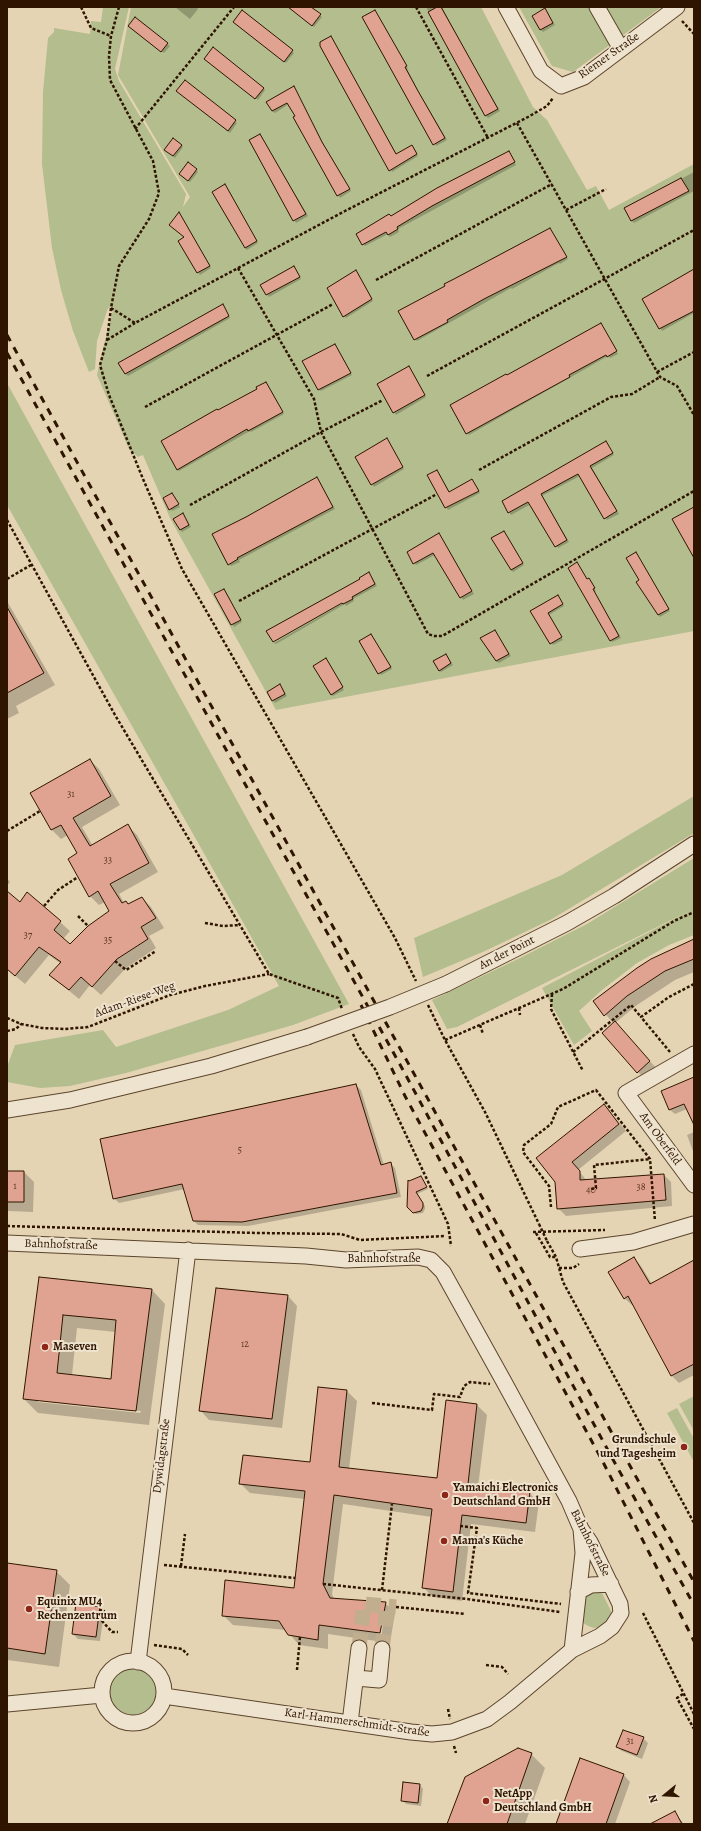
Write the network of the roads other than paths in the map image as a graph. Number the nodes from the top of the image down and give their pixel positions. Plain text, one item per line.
1 (506, 7) edge
2 (597, 7) edge
3 (676, 7) edge
4 (620, 49) junction
5 (694, 844) edge
6 (694, 1054) edge
7 (7, 1110) edge
8 (694, 1185) edge
9 (694, 1224) edge
10 (7, 1243) edge
11 (188, 1250) junction
12 (582, 1254) road end
13 (581, 1529) junction
14 (611, 1584) junction
15 (578, 1592) junction
16 (621, 1613) joint
17 (359, 1648) tunnel mouth
18 (382, 1650) tunnel mouth
19 (572, 1650) junction
20 (138, 1662) junction
21 (356, 1678) junction
22 (102, 1695) junction
23 (164, 1696) junction
24 (7, 1704) edge
25 (350, 1723) junction

1 - 4 street, Riemer Straße
2 - 4 street
3 - 4 street, Riemer Straße
5 - 7 street, An der Point, bridge
6 - 8 street, Am Oberfeld
9 - 12 street
10 - 11 street, Bahnhofstraße
11 - 13 street, Bahnhofstraße
11 - 20 street, Dywidagstraße
13 - 14 street, Bahnhofstraße
13 - 15 street
14 - 15 street
14 - 16 street, Bahnhofstraße
15 - 19 street
16 - 19 street, Karl-Hammerschmidt-Straße
17 - 21 street
18 - 21 street
19 - 25 street, Karl-Hammerschmidt-Straße
20 - 22 street
20 - 23 street
21 - 25 street
22 - 23 street
22 - 24 street
23 - 25 street, Karl-Hammerschmidt-Straße

